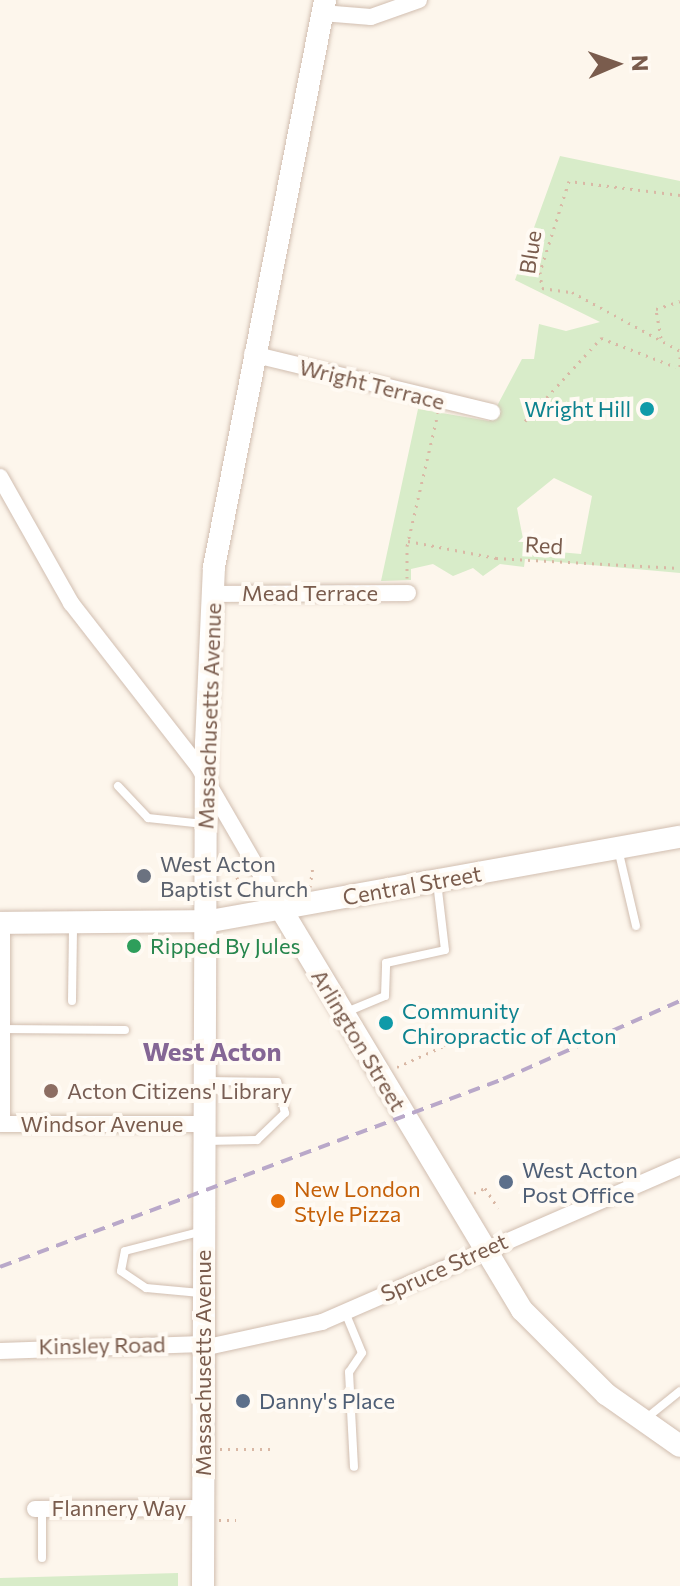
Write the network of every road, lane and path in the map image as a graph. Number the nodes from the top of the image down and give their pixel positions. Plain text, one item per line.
1 (419, 0) edge
2 (323, 7) edge
3 (680, 195) edge
4 (680, 301) edge
5 (661, 339) junction
6 (680, 351) edge
7 (252, 354) junction
8 (680, 357) edge
9 (678, 368) edge
10 (441, 401) junction
11 (492, 412) dead end
12 (525, 421) dead end
13 (0, 477) edge
14 (408, 541) junction
15 (680, 568) edge
16 (408, 593) joint
17 (213, 594) junction
18 (205, 780) junction
19 (118, 786) dead end
20 (205, 824) junction
21 (680, 837) edge
22 (618, 848) junction
23 (313, 866) dead end
24 (437, 881) junction
25 (237, 884) dead end
26 (301, 890) dead end
27 (241, 895) dead end
28 (281, 909) junction
29 (205, 921) junction
30 (1, 923) edge
31 (73, 925) junction
32 (636, 926) dead end
33 (72, 1001) dead end
34 (343, 1013) junction
35 (2, 1029) edge
36 (125, 1030) dead end
37 (434, 1042) dead end
38 (390, 1067) dead end
39 (204, 1081) junction
40 (1, 1124) edge
41 (204, 1133) junction
42 (680, 1166) edge
43 (467, 1197) dead end
44 (498, 1208) dead end
45 (204, 1231) junction
46 (483, 1248) junction
47 (204, 1293) junction
48 (345, 1312) junction
49 (203, 1346) junction
50 (0, 1351) edge
51 (680, 1391) edge
52 (643, 1420) junction
53 (680, 1446) edge
54 (220, 1449) dead end
55 (276, 1449) dead end
56 (354, 1467) dead end
57 (38, 1509) joint
58 (211, 1514) junction
59 (236, 1520) dead end
60 (42, 1558) dead end
61 (203, 1586) edge

1 - 2 street
2 - 7 main road, Massachusetts Avenue
3 - 5 path, Blue
4 - 5 path
5 - 6 path, Blue
7 - 10 street, Wright Terrace
7 - 17 main road, Massachusetts Avenue
8 - 9 path
9 - 12 path
10 - 11 street, Wright Terrace
10 - 14 path
13 - 18 street, Arlington Street
14 - 15 path, Red
14 - 16 path
16 - 17 street, Mead Terrace
17 - 18 main road, Massachusetts Avenue
18 - 20 main road, Massachusetts Avenue
18 - 28 street, Arlington Street
19 - 20 lane
20 - 29 main road, Massachusetts Avenue
21 - 22 main road, Central Street
22 - 24 main road, Central Street
22 - 32 lane
23 - 26 path
24 - 28 main road, Central Street
24 - 34 lane
25 - 27 path
28 - 29 main road, Central Street
28 - 34 main road, Arlington Street
29 - 31 main road, Central Street
29 - 39 main road, Massachusetts Avenue
30 - 31 main road, Central Street
30 - 35 street
31 - 33 lane
34 - 46 main road, Arlington Street
35 - 36 lane
35 - 40 street
37 - 38 path
39 - 41 main road, Massachusetts Avenue
39 - 41 lane
40 - 41 street, Windsor Avenue
41 - 45 main road, Massachusetts Avenue
42 - 46 street, Spruce Street
43 - 44 path
45 - 47 main road, Massachusetts Avenue
45 - 47 lane
46 - 48 street, Spruce Street
46 - 52 main road, Arlington Street
47 - 49 main road, Massachusetts Avenue
48 - 49 street, Spruce Street
48 - 56 lane
49 - 50 street, Kinsley Road
49 - 58 main road, Massachusetts Avenue
51 - 52 lane
52 - 53 main road, Arlington Street
54 - 55 path
57 - 58 street, Flannery Way
57 - 60 lane
58 - 59 path
58 - 61 main road, Massachusetts Avenue

